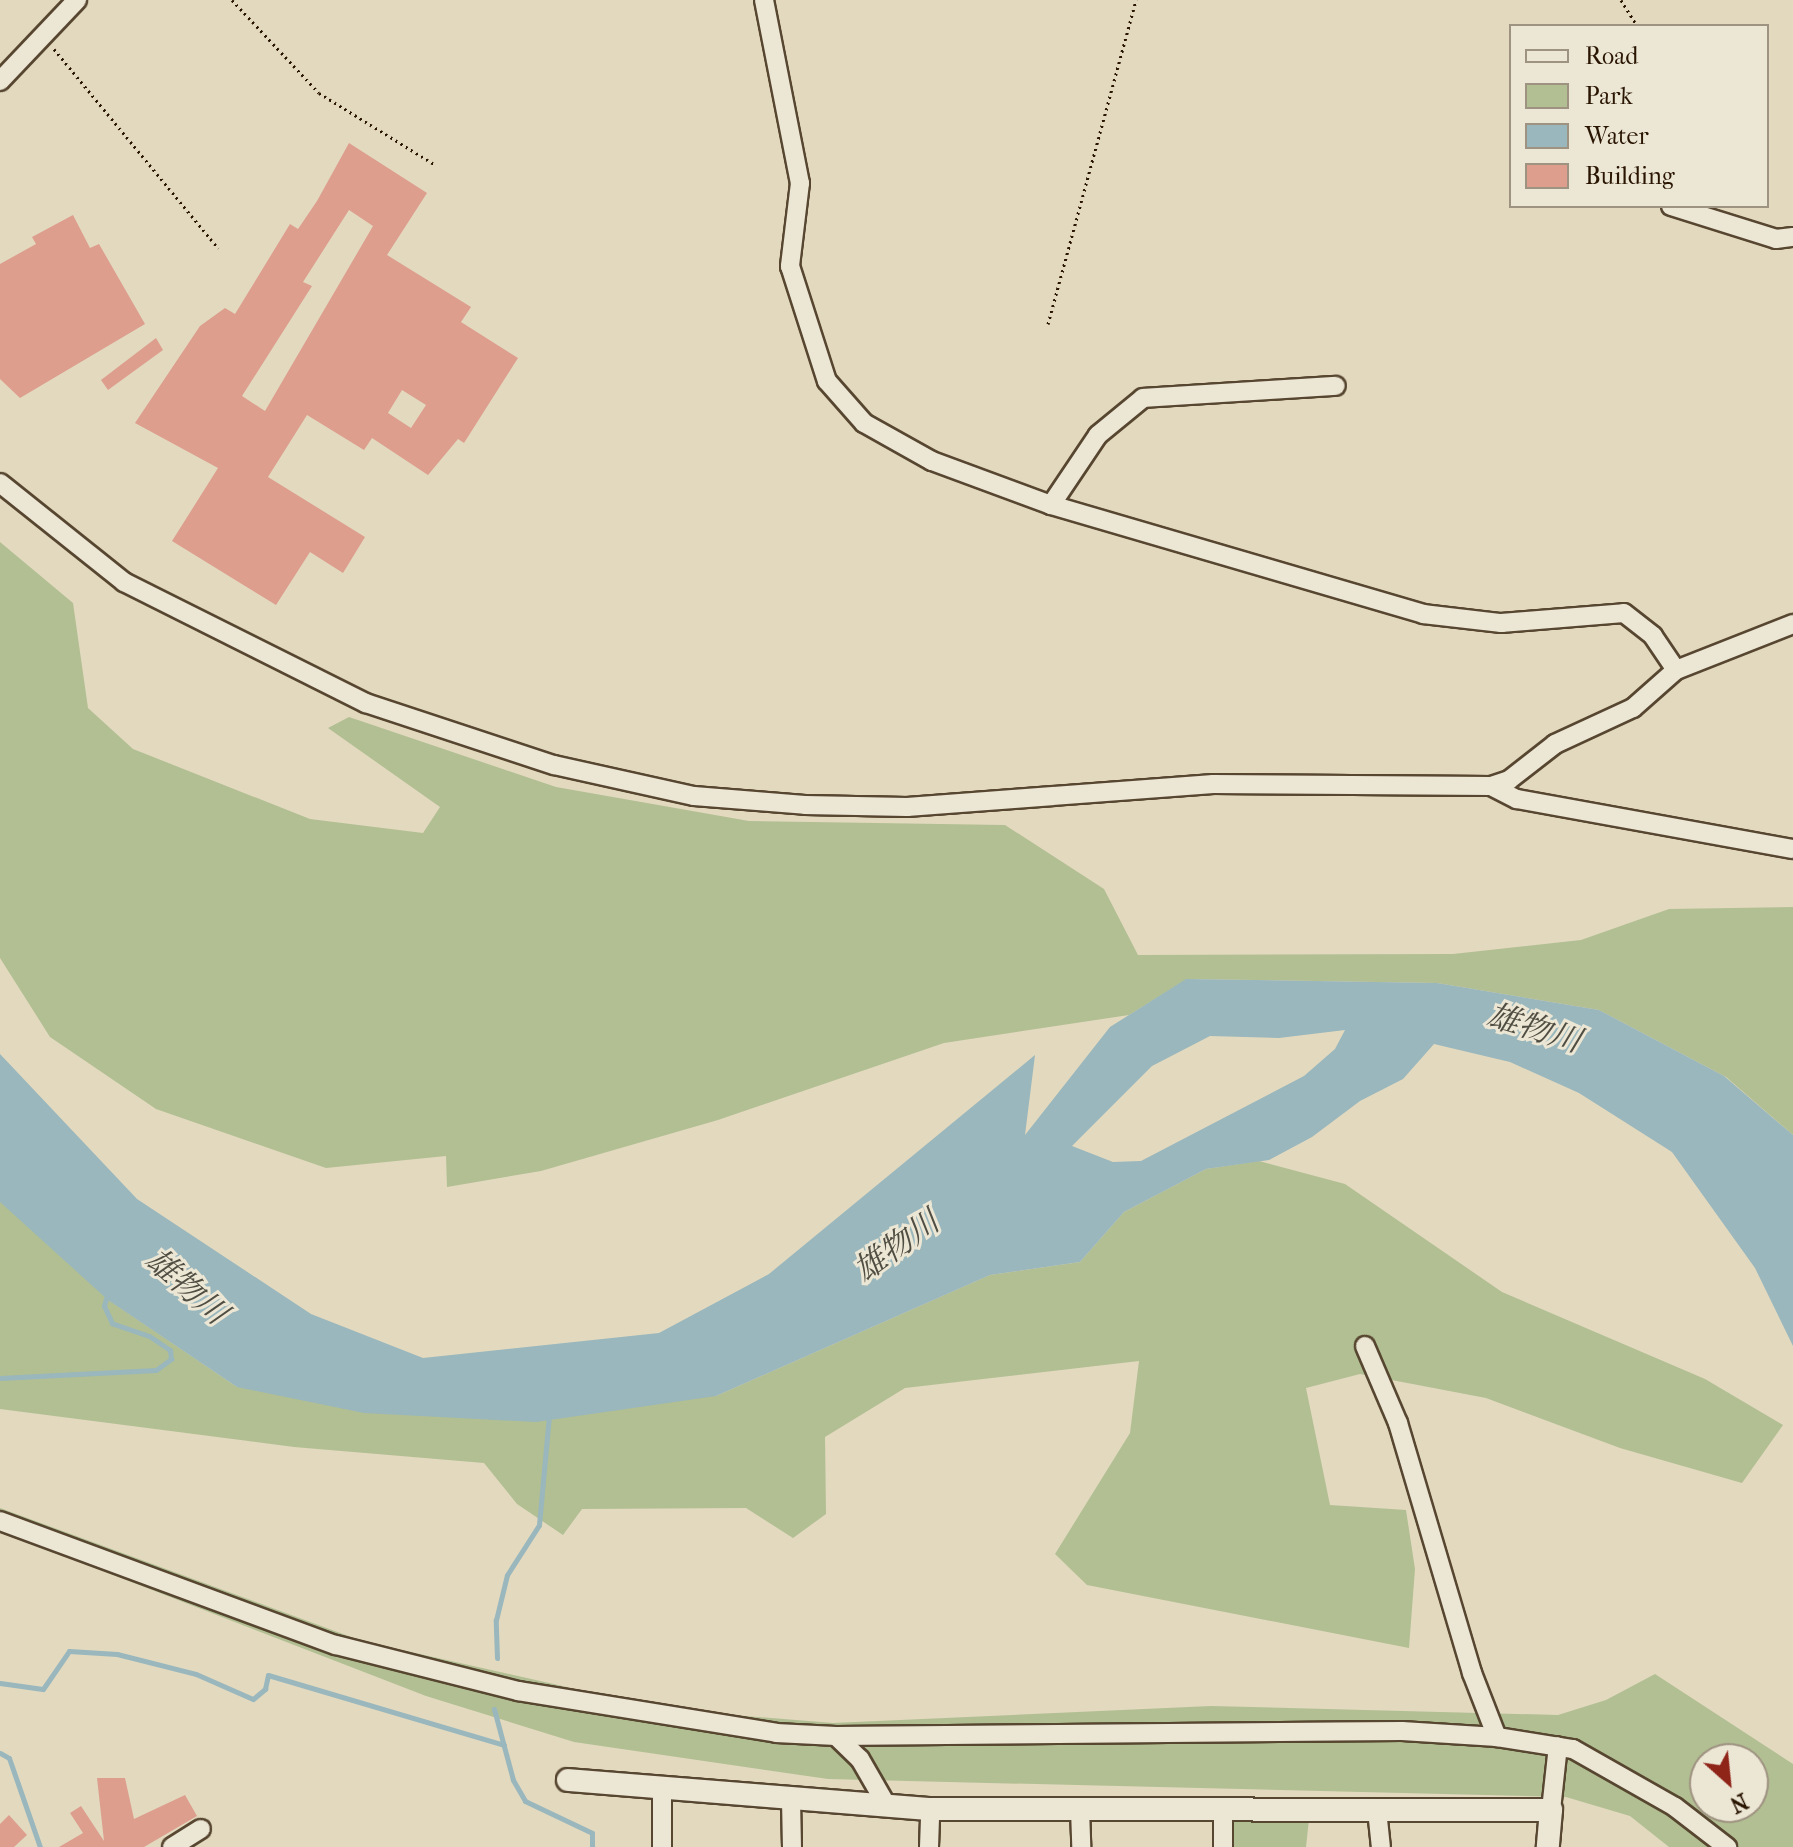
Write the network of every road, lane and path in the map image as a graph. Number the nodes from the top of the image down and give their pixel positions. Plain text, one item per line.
1 (77, 0) edge
2 (232, 0) edge
3 (764, 0) edge
4 (1136, 0) edge
5 (1621, 0) edge
6 (1636, 24) edge
7 (44, 37) junction
8 (0, 81) edge
9 (434, 164) dead end
10 (1677, 208) edge
11 (1793, 237) edge
12 (218, 248) dead end
13 (1048, 324) dead end
14 (1336, 386) dead end
15 (0, 483) edge
16 (1051, 505) junction
17 (1793, 624) edge
18 (1676, 670) junction
19 (1491, 786) junction
20 (1793, 849) edge
21 (1365, 1346) dead end
22 (0, 1521) edge
23 (836, 1736) junction
24 (1497, 1737) junction
25 (1558, 1746) junction
26 (568, 1780) dead end
27 (662, 1789) junction
28 (791, 1800) junction
29 (887, 1806) junction
30 (930, 1809) junction
31 (1080, 1809) junction
32 (1223, 1810) junction
33 (1377, 1810) junction
34 (1551, 1810) junction
35 (201, 1829) dead end
36 (172, 1847) edge
37 (662, 1847) edge
38 (792, 1847) edge
39 (929, 1847) edge
40 (1081, 1847) edge
41 (1223, 1847) edge
42 (1381, 1847) edge
43 (1548, 1847) edge
44 (1727, 1847) edge

1 - 7 street
2 - 9 path
3 - 16 street
4 - 13 path
5 - 6 path
7 - 8 street
7 - 12 path
10 - 11 street
14 - 16 street
15 - 19 street
16 - 18 street
17 - 18 street
18 - 19 street
19 - 20 street
21 - 24 street
22 - 23 street
23 - 24 street
23 - 29 street
24 - 25 street
25 - 34 street
25 - 44 street
26 - 27 street
27 - 28 street
27 - 37 street
28 - 29 street
28 - 38 street
29 - 30 street
30 - 31 street
30 - 39 street
31 - 32 street
31 - 40 street
32 - 33 street
32 - 41 street
33 - 34 street
33 - 42 street
34 - 43 street
35 - 36 street

